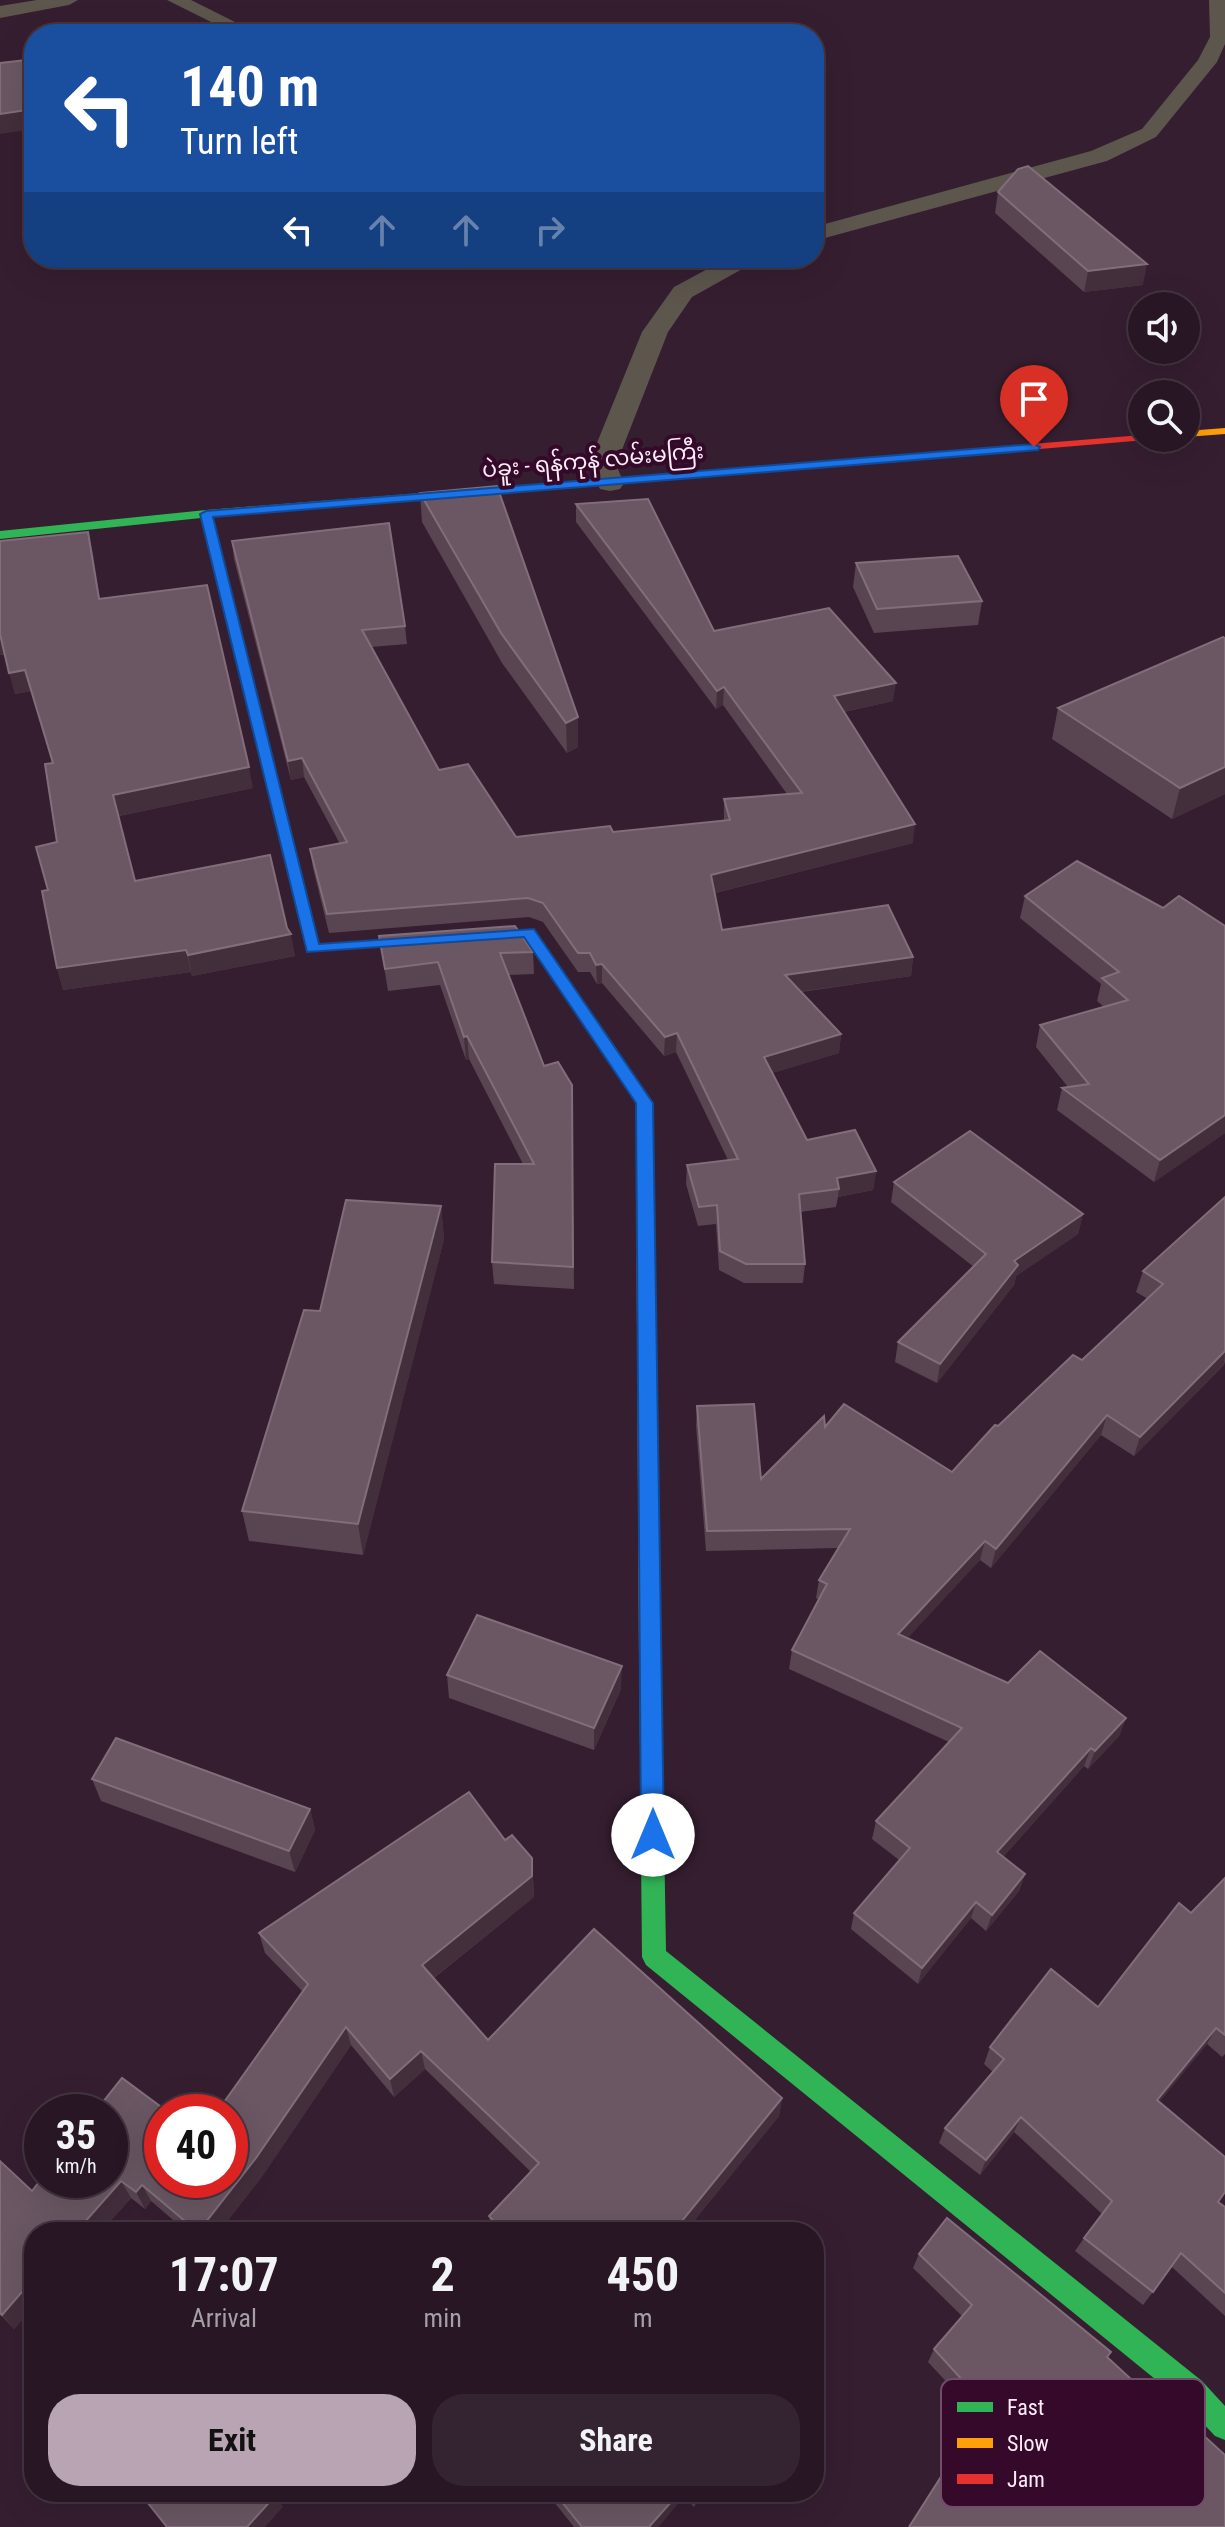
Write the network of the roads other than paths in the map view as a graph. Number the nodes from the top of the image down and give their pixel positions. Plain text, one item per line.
1 (69, 0) edge
2 (176, 0) edge
3 (1218, 0) edge
4 (0, 12) edge
5 (228, 24) edge
6 (824, 231) edge
7 (725, 268) edge
8 (1225, 431) edge
9 (1200, 433) edge
10 (1128, 439) edge
11 (743, 451) dead end
12 (606, 474) junction
13 (182, 497) dead end
14 (206, 514) junction
15 (0, 535) edge
16 (1177, 2379) edge
17 (1205, 2405) edge
18 (1225, 2426) edge

1 - 4 street
2 - 5 street
3 - 6 street
7 - 12 street
8 - 9 main road
10 - 12 main road, ပဲခူး - ရန်ကုန် လမ်းမကြီး
11 - 12 main road, ပဲခူး - ရန်ကုန် လမ်းမကြီး
12 - 13 main road, ပဲခူး - ရန်ကုန် လမ်းမကြီး
12 - 14 main road, ပဲခူး - ရန်ကုန် လမ်းမကြီး
14 - 15 main road, ပဲခူး - ရန်ကုန် လမ်းမကြီး
14 - 16 main road
17 - 18 main road

